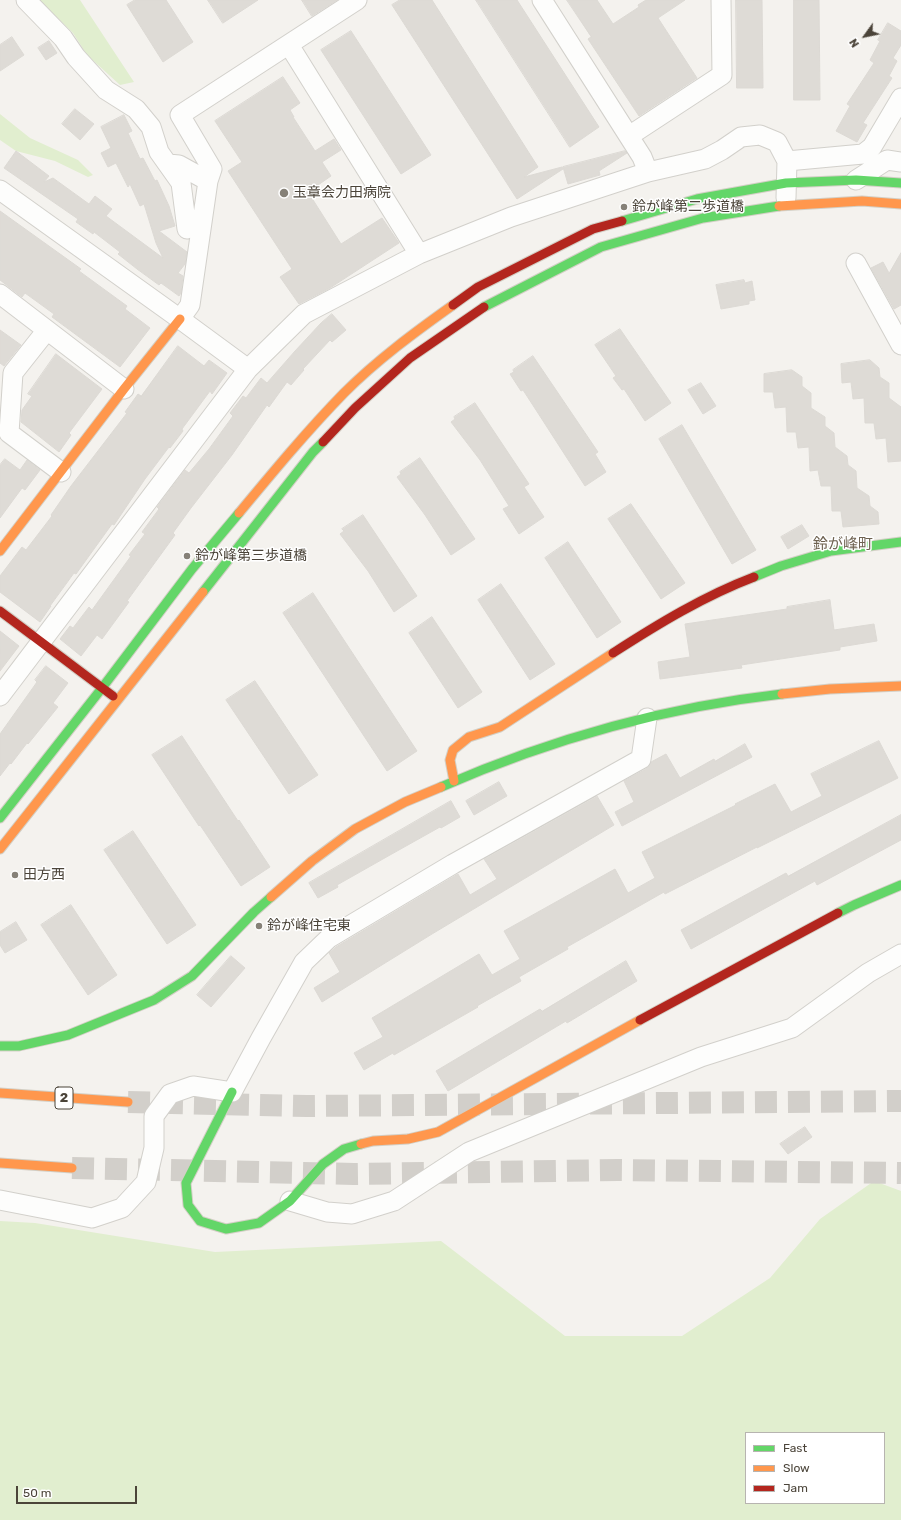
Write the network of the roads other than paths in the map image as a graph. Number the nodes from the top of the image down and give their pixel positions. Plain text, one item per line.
1 (26, 0) edge
2 (542, 0) edge
3 (721, 0) edge
4 (354, 1) edge
5 (288, 45) junction
6 (901, 98) edge
7 (629, 136) junction
8 (787, 161) junction
9 (901, 162) edge
10 (168, 164) junction
11 (648, 172) junction
12 (856, 180) junction
13 (208, 181) junction
14 (786, 183) junction
15 (901, 183) edge
16 (0, 190) edge
17 (901, 204) edge
18 (786, 205) junction
19 (187, 229) dead end
20 (419, 254) junction
21 (856, 263) dead end
22 (0, 294) edge
23 (180, 319) junction
24 (48, 330) junction
25 (901, 345) edge
26 (248, 369) junction
27 (124, 389) junction
28 (61, 472) junction
29 (901, 542) edge
30 (0, 552) edge
31 (0, 611) edge
32 (42, 642) junction
33 (901, 686) edge
34 (102, 688) junction
35 (0, 696) edge
36 (118, 699) junction
37 (647, 718) junction
38 (454, 780) junction
39 (0, 818) edge
40 (0, 849) edge
41 (901, 885) edge
42 (901, 954) edge
43 (0, 1046) edge
44 (232, 1092) junction
45 (0, 1093) edge
46 (128, 1102) tunnel mouth
47 (0, 1163) edge
48 (72, 1168) tunnel mouth
49 (0, 1200) edge
50 (290, 1201) junction

1 - 10 street
2 - 7 street
3 - 7 street
4 - 5 street
5 - 13 street
5 - 20 street
6 - 8 street
7 - 11 street
8 - 11 street
8 - 14 street
9 - 12 street
10 - 13 street
10 - 19 street
11 - 20 street
12 - 14 main road
12 - 15 main road
13 - 23 street
14 - 18 street
14 - 34 main road
16 - 23 street
17 - 18 main road
18 - 36 main road
20 - 26 street
21 - 25 street
22 - 24 street
23 - 26 street
23 - 27 main road
24 - 27 street
24 - 28 street
26 - 32 street
27 - 28 main road
28 - 30 main road
29 - 38 main road
31 - 32 main road
32 - 34 main road
32 - 35 street
33 - 37 main road
34 - 36 main road
34 - 39 main road
36 - 40 main road
37 - 38 main road
37 - 44 street
38 - 43 main road
41 - 50 main road
42 - 50 street
44 - 49 street
44 - 50 main road
45 - 46 main road, 2
47 - 48 main road

